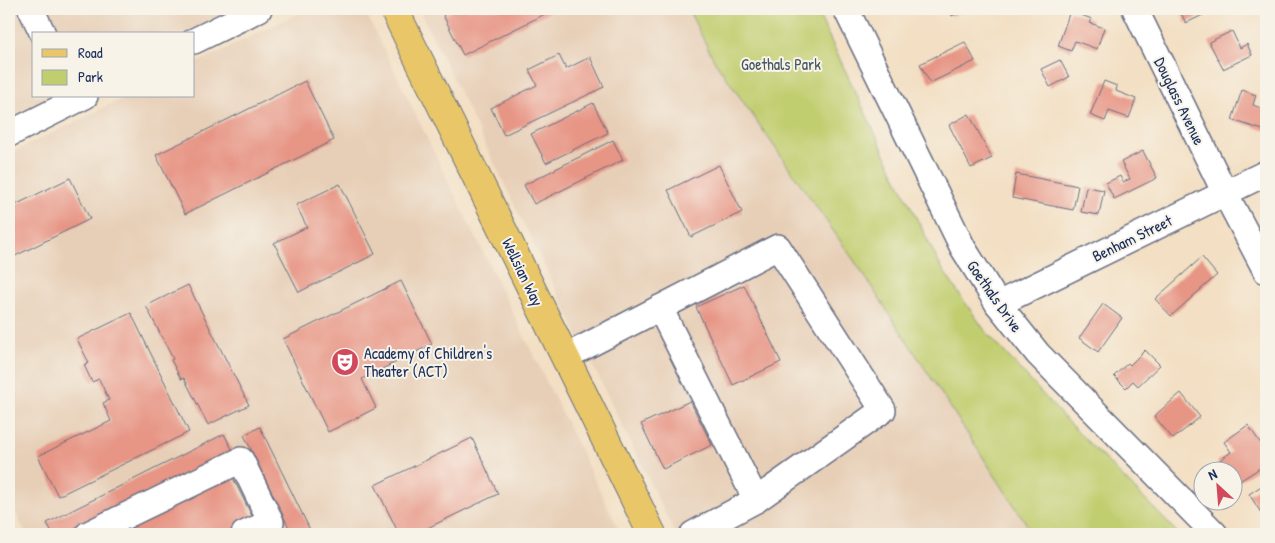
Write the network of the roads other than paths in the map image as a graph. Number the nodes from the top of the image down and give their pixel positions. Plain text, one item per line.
1 (31, 9) edge
2 (259, 9) edge
3 (394, 9) edge
4 (846, 9) edge
5 (1135, 9) edge
6 (42, 32) edge
7 (195, 41) edge
8 (77, 98) edge
9 (9, 134) edge
10 (1266, 173) edge
11 (1225, 193) junction
12 (1266, 272) edge
13 (998, 304) junction
14 (660, 308) junction
15 (565, 357) junction
16 (756, 500) junction
17 (88, 534) edge
18 (244, 534) edge
19 (652, 534) edge
20 (693, 534) edge
21 (1215, 534) edge

1 - 6 street
2 - 7 street
3 - 15 main road, Wellsian Way
4 - 13 street, Goethals Drive
5 - 11 street, Douglass Avenue
8 - 9 street
10 - 11 street, Benham Street
11 - 12 street, Douglass Avenue
11 - 13 street, Benham Street
13 - 21 street, Goethals Drive
14 - 15 street
14 - 16 street
14 - 16 street
15 - 19 main road, Wellsian Way
16 - 20 street
17 - 18 street

